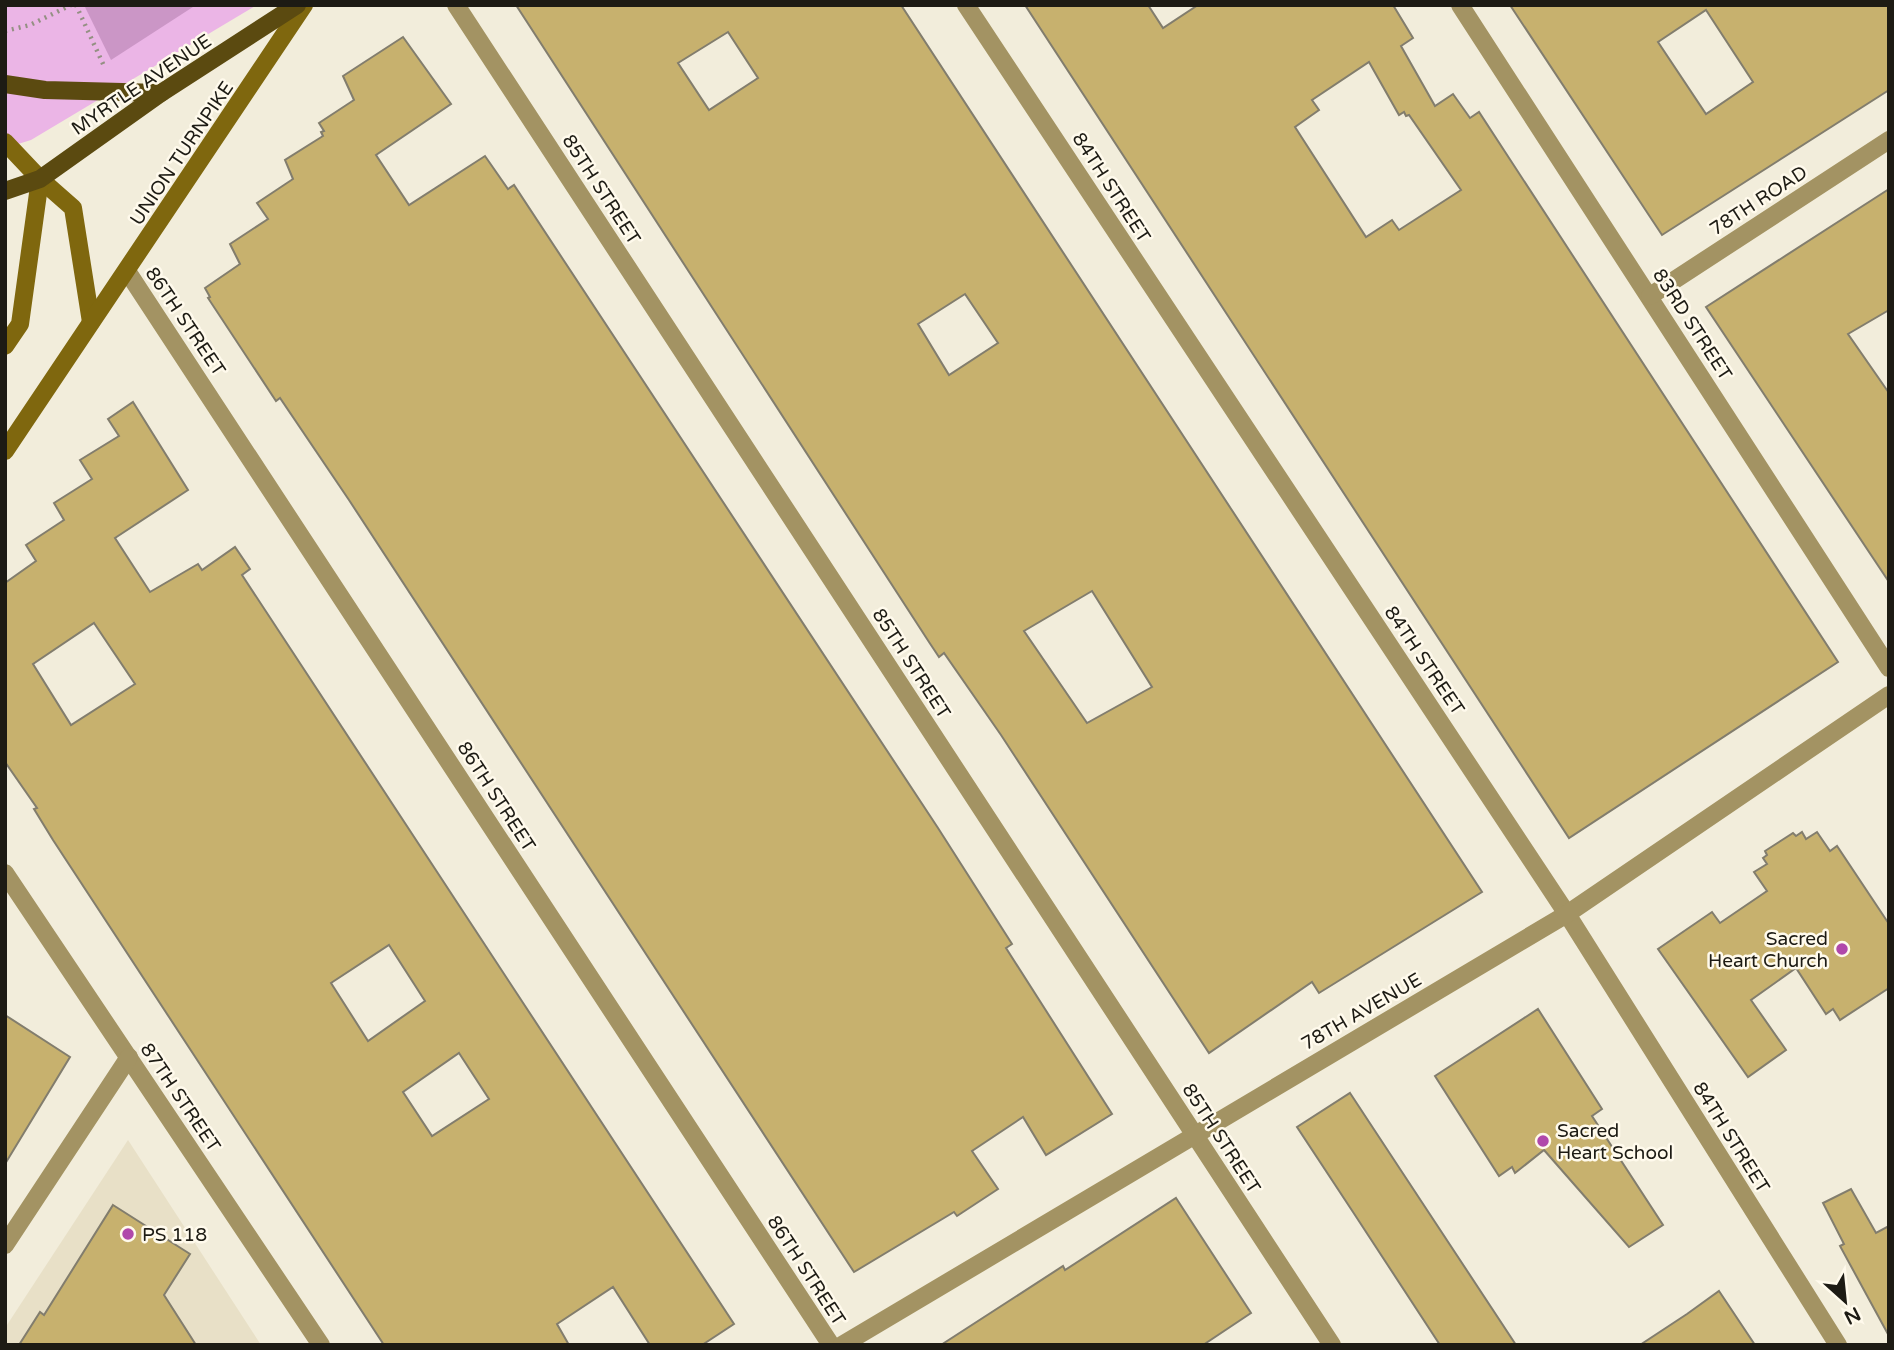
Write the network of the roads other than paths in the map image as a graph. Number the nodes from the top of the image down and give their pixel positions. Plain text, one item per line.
1 (297, 5) edge
2 (304, 5) edge
3 (456, 5) edge
4 (966, 5) edge
5 (1460, 5) edge
6 (5, 84) edge
7 (162, 93) junction
8 (1889, 140) edge
9 (5, 142) edge
10 (40, 180) junction
11 (5, 191) edge
12 (127, 271) junction
13 (1650, 296) junction
14 (91, 322) junction
15 (5, 346) edge
16 (5, 450) edge
17 (1889, 668) edge
18 (1889, 695) edge
19 (5, 873) edge
20 (1567, 914) junction
21 (129, 1056) junction
22 (1194, 1133) junction
23 (5, 1245) edge
24 (321, 1345) edge
25 (831, 1345) edge
26 (842, 1345) edge
27 (1332, 1345) edge
28 (1838, 1345) edge

1 - 7 main road, MYRTLE AVENUE
2 - 12 main road, UNION TURNPIKE
3 - 22 street, 85TH STREET
4 - 20 street, 84TH STREET
5 - 13 street, 83RD STREET
6 - 7 main road
7 - 10 main road, MYRTLE AVENUE
8 - 13 street, 78TH ROAD
9 - 10 main road
10 - 11 main road, MYRTLE AVENUE
10 - 14 main road
10 - 15 main road
12 - 14 main road, UNION TURNPIKE
12 - 25 street, 86TH STREET
13 - 17 street, 83RD STREET
14 - 16 main road, UNION TURNPIKE
18 - 20 street, 78TH AVENUE
19 - 21 street, 87TH STREET
20 - 22 street, 78TH AVENUE
20 - 28 street, 84TH STREET
21 - 23 street
21 - 24 street, 87TH STREET
22 - 26 street, 78TH AVENUE
22 - 27 street, 85TH STREET

